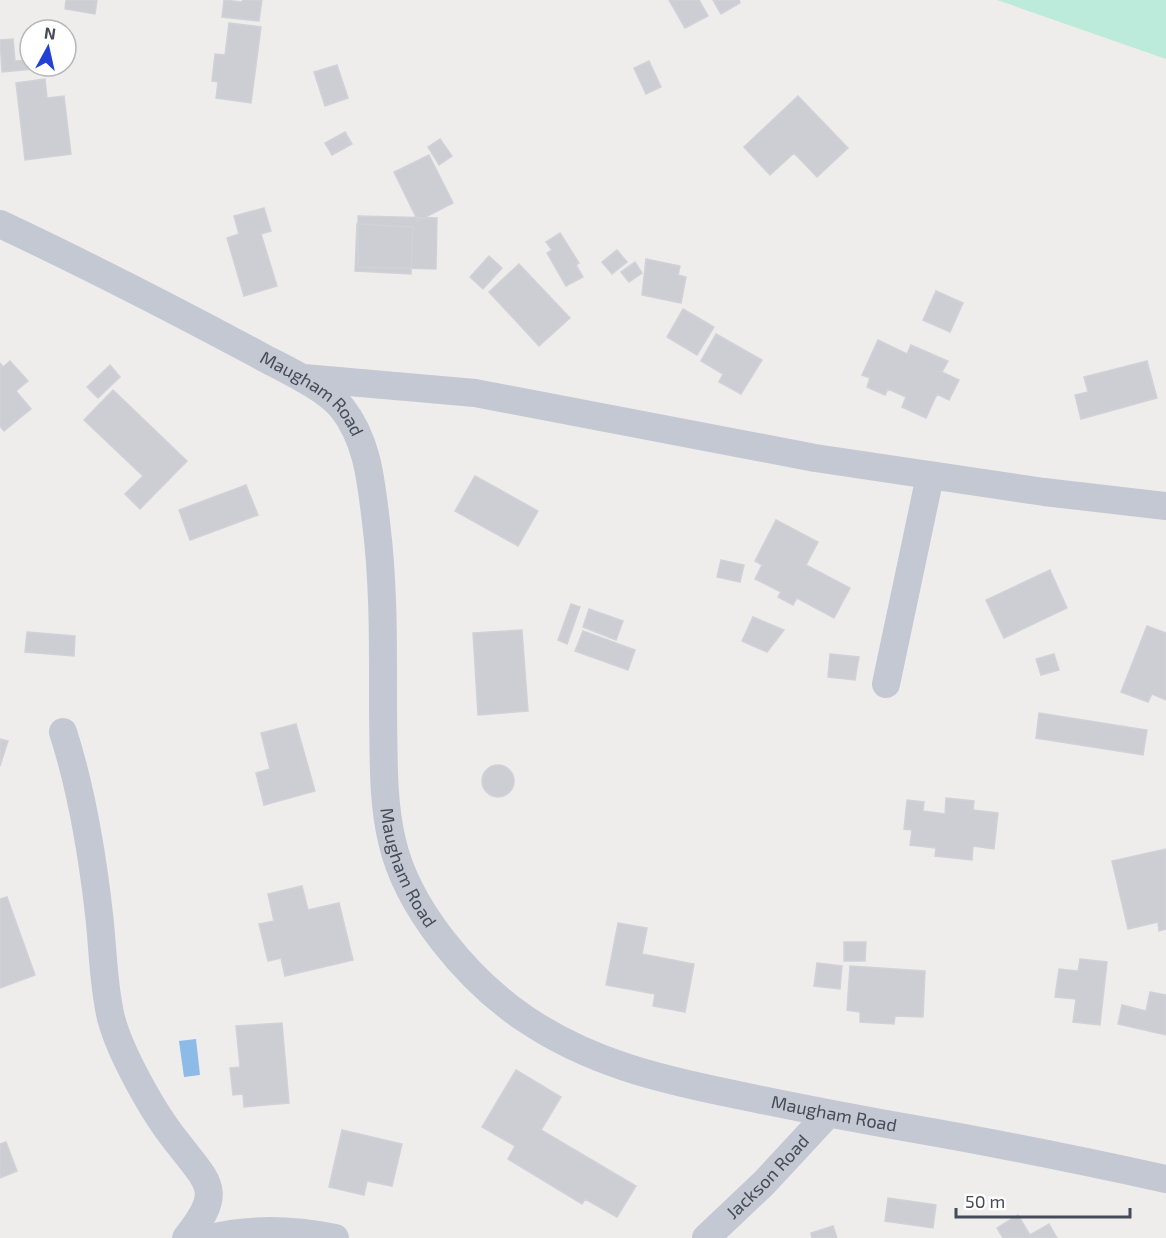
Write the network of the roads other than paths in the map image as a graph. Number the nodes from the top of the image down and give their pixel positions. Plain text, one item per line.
1 (0, 224) edge
2 (299, 377) junction
3 (930, 476) junction
4 (1166, 506) edge
5 (886, 684) dead end
6 (63, 732) dead end
7 (828, 1114) junction
8 (1166, 1179) edge
9 (186, 1238) edge
10 (211, 1238) edge
11 (335, 1238) edge
12 (706, 1238) edge

1 - 2 street, Maugham Road
2 - 3 street
2 - 7 street, Maugham Road
3 - 4 street
3 - 5 street
6 - 9 street
7 - 8 street, Maugham Road
7 - 12 street, Jackson Road
10 - 11 street

